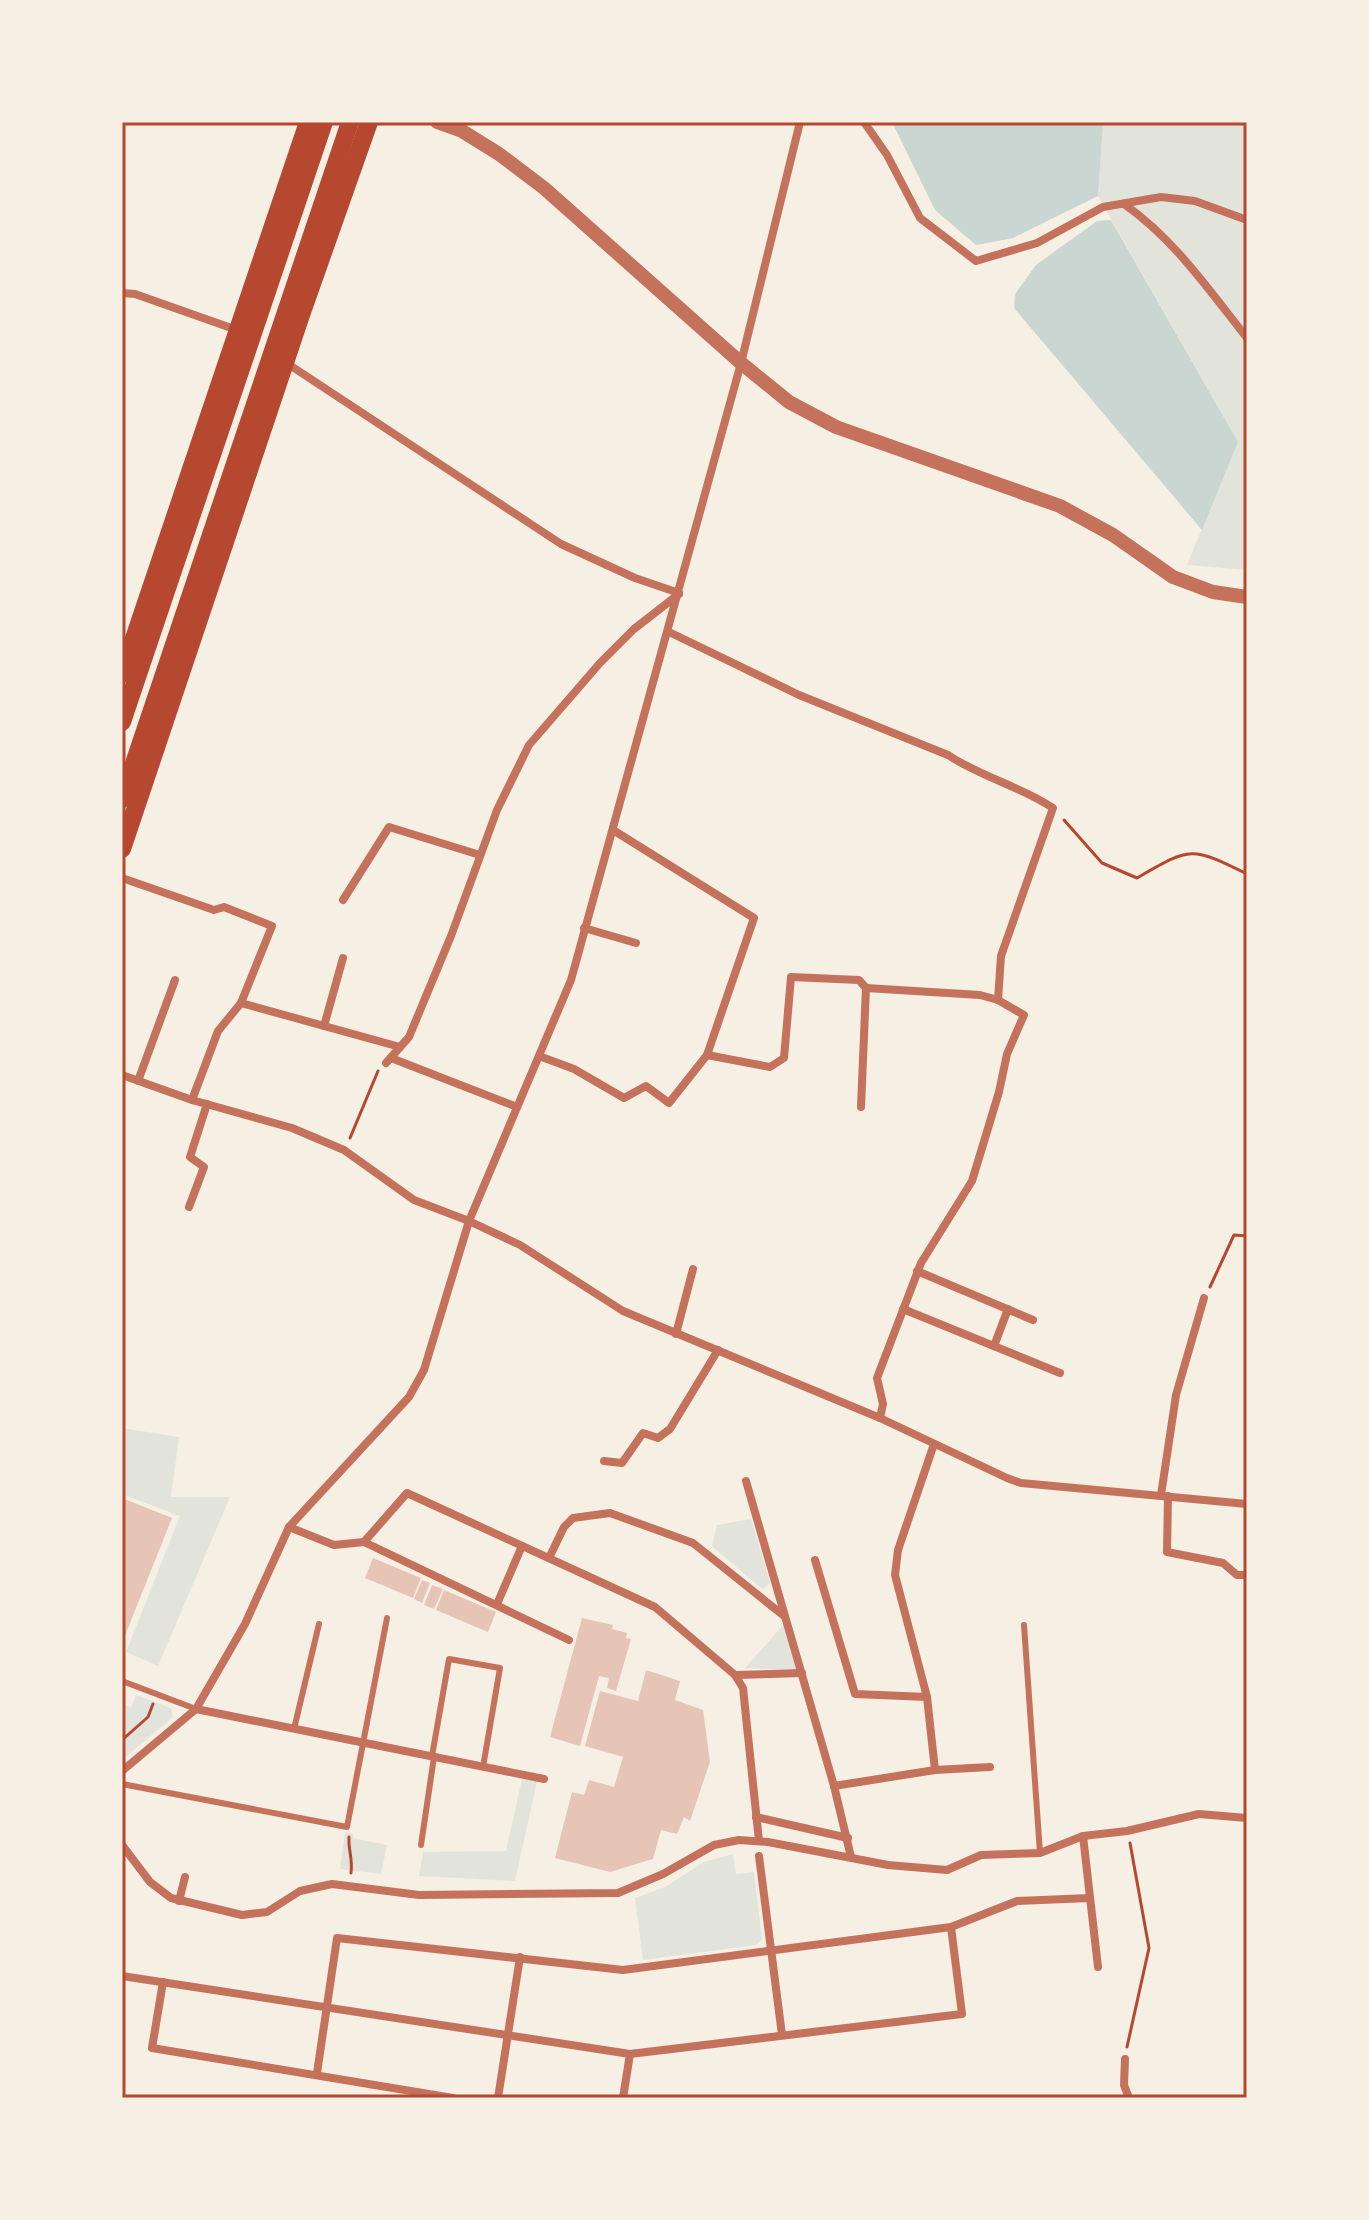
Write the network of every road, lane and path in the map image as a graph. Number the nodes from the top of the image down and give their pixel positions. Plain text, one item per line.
1 (308, 122) edge
2 (324, 122) edge
3 (350, 122) edge
4 (369, 122) edge
5 (437, 122) edge
6 (800, 122) edge
7 (864, 122) edge
8 (1124, 204) junction
9 (1247, 220) edge
10 (122, 293) edge
11 (237, 330) junction
12 (1247, 338) edge
13 (285, 362) junction
14 (741, 363) junction
15 (679, 593) junction
16 (1247, 597) edge
17 (669, 632) junction
18 (122, 674) edge
19 (122, 722) edge
20 (122, 799) edge
21 (1053, 808) junction
22 (613, 830) junction
23 (122, 849) edge
24 (480, 855) junction
25 (1247, 874) edge
26 (122, 878) edge
27 (343, 900) dead end
28 (584, 928) junction
29 (636, 943) dead end
30 (343, 958) dead end
31 (175, 980) dead end
32 (866, 988) junction
33 (998, 1000) junction
34 (241, 1003) junction
35 (324, 1026) junction
36 (400, 1047) junction
37 (707, 1055) junction
38 (539, 1056) junction
39 (388, 1061) junction
40 (122, 1075) edge
41 (138, 1081) junction
42 (192, 1100) junction
43 (207, 1104) junction
44 (517, 1107) junction
45 (861, 1107) dead end
46 (344, 1150) junction
47 (189, 1207) dead end
48 (469, 1221) junction
49 (1247, 1236) edge
50 (693, 1269) dead end
51 (917, 1271) junction
52 (1204, 1298) joint
53 (903, 1309) junction
54 (1008, 1309) junction
55 (1033, 1320) dead end
56 (676, 1334) junction
57 (994, 1346) junction
58 (718, 1350) junction
59 (1060, 1373) dead end
60 (880, 1418) junction
61 (934, 1444) junction
62 (604, 1461) dead end
63 (746, 1481) dead end
64 (1165, 1495) junction
65 (1247, 1504) edge
66 (289, 1527) junction
67 (364, 1542) junction
68 (522, 1546) junction
69 (549, 1558) junction
70 (815, 1560) dead end
71 (1247, 1575) edge
72 (497, 1604) junction
73 (785, 1616) junction
74 (387, 1618) dead end
75 (319, 1624) dead end
76 (1024, 1625) dead end
77 (569, 1640) dead end
78 (802, 1673) junction
79 (735, 1675) junction
80 (122, 1681) edge
81 (927, 1697) junction
82 (154, 1702) dead end
83 (196, 1709) junction
84 (294, 1729) junction
85 (122, 1740) edge
86 (364, 1743) junction
87 (433, 1757) junction
88 (483, 1767) junction
89 (990, 1767) dead end
90 (935, 1770) junction
91 (122, 1771) edge
92 (544, 1779) dead end
93 (122, 1784) edge
94 (834, 1786) junction
95 (756, 1817) junction
96 (1247, 1818) edge
97 (347, 1827) junction
98 (1127, 1831) junction
99 (1083, 1836) junction
100 (848, 1838) junction
101 (759, 1841) junction
102 (122, 1845) edge
103 (421, 1845) dead end
104 (1040, 1853) junction
105 (759, 1856) dead end
106 (851, 1857) junction
107 (351, 1873) dead end
108 (185, 1877) dead end
109 (1090, 1898) junction
110 (179, 1901) junction
111 (951, 1927) junction
112 (770, 1950) junction
113 (520, 1957) junction
114 (1098, 1967) dead end
115 (122, 1976) edge
116 (163, 1982) junction
117 (327, 2007) junction
118 (782, 2035) junction
119 (508, 2037) junction
120 (630, 2054) junction
121 (1125, 2059) joint
122 (317, 2073) junction
123 (453, 2098) edge
124 (498, 2098) edge
125 (623, 2098) edge
126 (1129, 2098) edge

1 - 11 main road
2 - 19 main road
3 - 20 main road
4 - 13 main road
5 - 14 street
6 - 14 street
7 - 8 street
8 - 9 street
8 - 12 street
10 - 11 street
11 - 18 main road
13 - 15 street
13 - 23 main road
14 - 15 street
14 - 16 street
15 - 17 street
15 - 24 street
17 - 21 street
17 - 22 street
21 - 25 path
21 - 33 street
22 - 28 street
22 - 37 street
24 - 27 street
24 - 36 street
26 - 34 street
28 - 29 street
28 - 38 street
30 - 35 street
31 - 41 street
32 - 33 street
32 - 37 street
32 - 45 street
33 - 51 street
34 - 35 street
34 - 42 street
35 - 36 street
36 - 39 street
37 - 38 street
38 - 44 street
39 - 44 street
39 - 46 path
40 - 41 street
41 - 42 street
42 - 43 street
43 - 46 street
43 - 47 street
44 - 48 street
46 - 48 street
48 - 56 street
48 - 66 street
49 - 52 path
50 - 56 street
51 - 53 street
51 - 54 street
52 - 64 street
53 - 57 street
53 - 60 street
54 - 55 street
54 - 57 street
56 - 58 street
57 - 59 street
58 - 60 street
58 - 62 street
60 - 61 street
61 - 64 street
61 - 81 street
63 - 73 street
64 - 65 street
64 - 71 street
66 - 67 street
66 - 83 street
67 - 68 street
67 - 72 street
68 - 69 street
68 - 72 street
69 - 73 street
69 - 79 street
70 - 81 street
72 - 77 street
73 - 78 street
74 - 86 lane
75 - 84 lane
76 - 104 lane
78 - 79 street
78 - 94 street
79 - 95 street
80 - 83 lane
81 - 90 street
82 - 85 path
83 - 84 street
83 - 91 street
84 - 86 street
86 - 87 street
86 - 97 lane
87 - 88 street
87 - 88 lane
87 - 103 lane
88 - 92 street
89 - 90 street
90 - 94 street
93 - 97 lane
94 - 100 street
95 - 100 street
95 - 101 street
96 - 98 street
97 - 107 path
98 - 99 street
98 - 121 path
99 - 104 street
99 - 109 street
100 - 106 street
101 - 106 street
101 - 110 street
102 - 110 street
104 - 106 street
105 - 112 street
108 - 110 street
109 - 111 street
109 - 114 street
111 - 112 street
111 - 118 street
112 - 113 street
112 - 118 street
113 - 117 street
113 - 119 street
115 - 116 street
116 - 117 street
116 - 122 street
117 - 119 street
117 - 122 street
118 - 120 street
119 - 120 street
119 - 124 street
120 - 125 street
121 - 126 street
122 - 123 street

